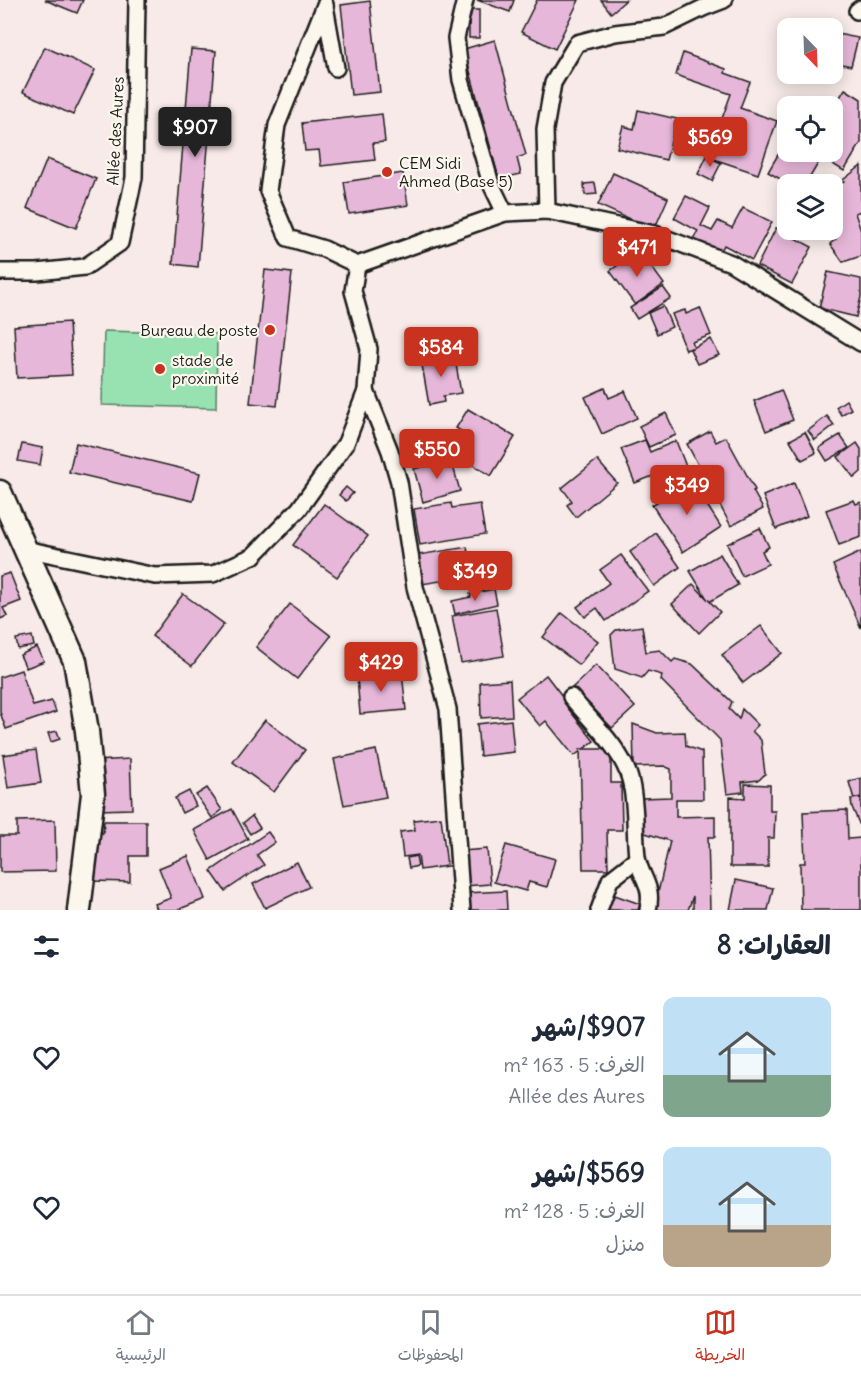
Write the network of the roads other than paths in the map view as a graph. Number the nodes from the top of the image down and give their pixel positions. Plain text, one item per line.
1 (137, 0) edge
2 (465, 0) edge
3 (724, 0) edge
4 (324, 3) edge
5 (336, 68) dead end
6 (547, 211) junction
7 (506, 213) junction
8 (357, 265) junction
9 (0, 272) edge
10 (861, 343) edge
11 (366, 391) junction
12 (0, 492) edge
13 (25, 549) junction
14 (571, 697) dead end
15 (637, 859) junction
16 (80, 910) edge
17 (462, 910) edge
18 (599, 910) edge
19 (648, 910) edge

1 - 9 street, Allée des Aures
2 - 7 street
3 - 6 street
4 - 5 street
4 - 8 street
6 - 7 street
6 - 10 street
7 - 8 street
8 - 11 street
11 - 13 street
11 - 17 street
12 - 13 street
13 - 16 street
14 - 15 street
15 - 18 street
15 - 19 street

